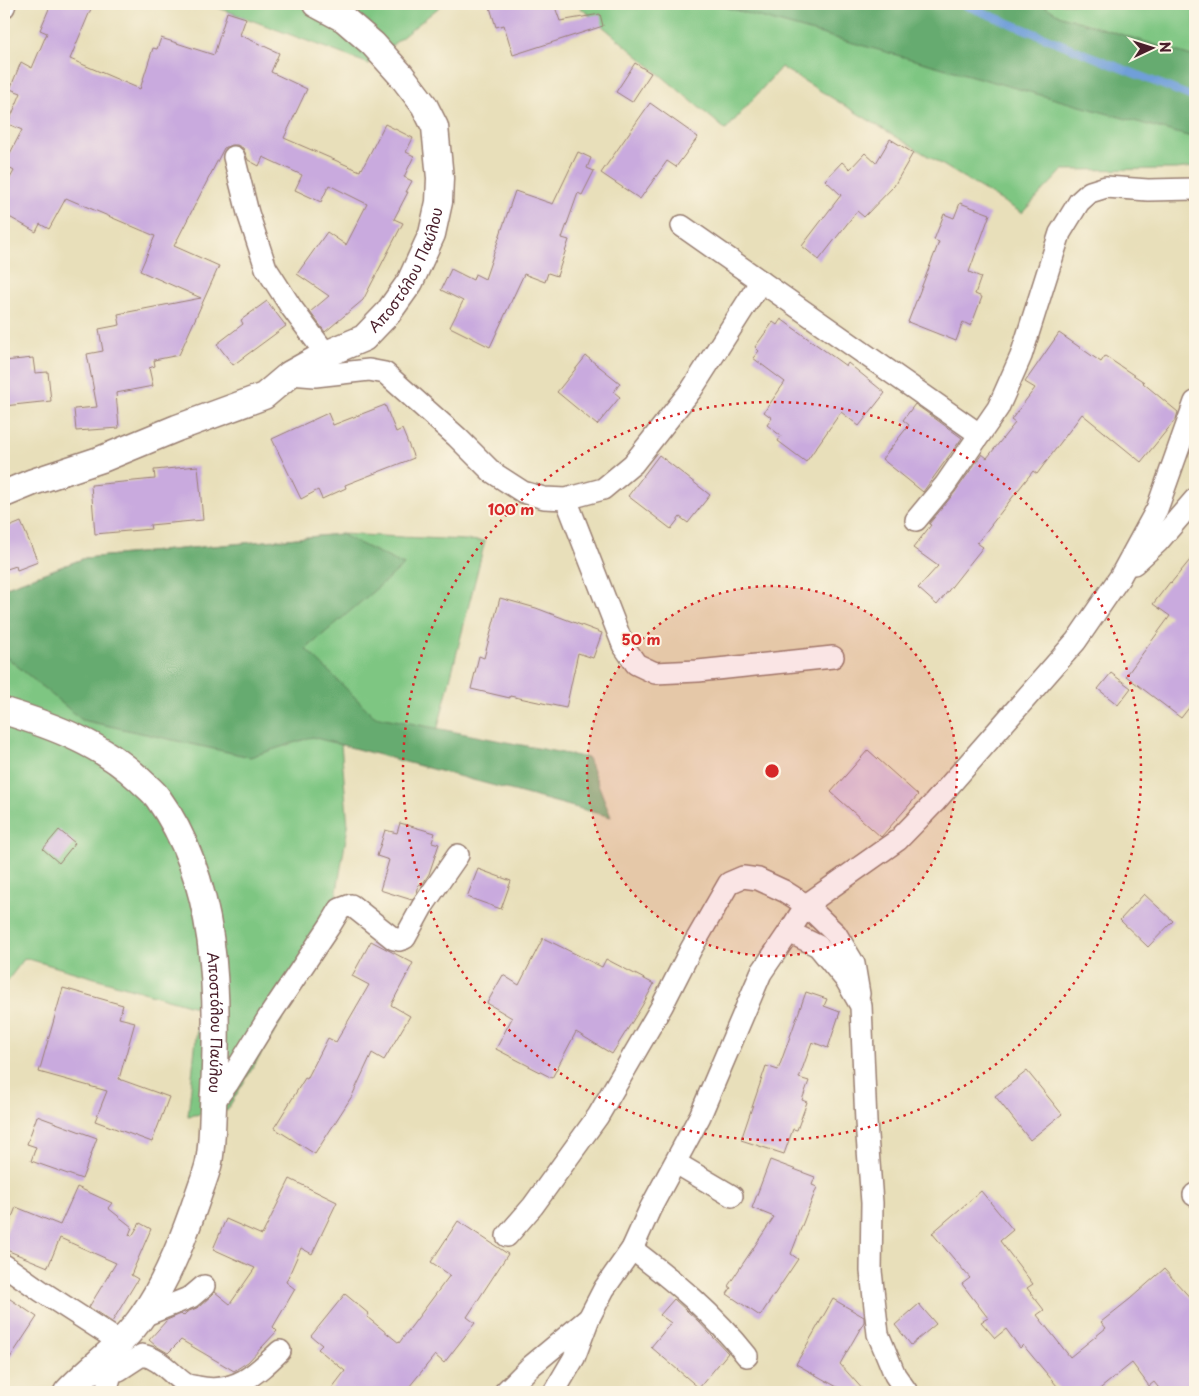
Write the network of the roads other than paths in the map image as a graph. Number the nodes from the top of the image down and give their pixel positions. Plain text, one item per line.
1 (316, 4) edge
2 (234, 157) dead end
3 (1195, 189) edge
4 (682, 226) dead end
5 (761, 281) junction
6 (326, 354) junction
7 (290, 374) junction
8 (1195, 402) edge
9 (979, 434) junction
10 (4, 494) edge
11 (566, 499) junction
12 (1195, 499) edge
13 (916, 520) dead end
14 (1120, 577) junction
15 (834, 657) dead end
16 (4, 712) edge
17 (458, 855) dead end
18 (806, 905) junction
19 (789, 932) junction
20 (861, 1006) junction
21 (213, 1103) junction
22 (676, 1163) junction
23 (732, 1196) dead end
24 (507, 1236) dead end
25 (632, 1249) junction
26 (4, 1265) edge
27 (204, 1286) dead end
28 (143, 1316) junction
29 (589, 1318) junction
30 (120, 1342) junction
31 (280, 1351) dead end
32 (747, 1356) dead end
33 (112, 1371) junction
34 (85, 1373) junction
35 (211, 1391) edge
36 (67, 1392) edge
37 (106, 1392) edge
38 (505, 1392) edge
39 (554, 1392) edge
40 (907, 1392) edge

1 - 6 street, Αποστόλου Παύλου
2 - 6 street
3 - 9 street
4 - 5 street
5 - 9 street
5 - 11 street
6 - 7 street, Αποστόλου Παύλου
7 - 10 street, Αποστόλου Παύλου
7 - 11 street
8 - 14 street
9 - 13 street
11 - 15 street
12 - 14 street
14 - 18 street
16 - 21 street, Αποστόλου Παύλου
17 - 21 street
18 - 19 street
18 - 20 street
18 - 24 street
19 - 20 street
19 - 22 street
20 - 40 street
21 - 28 street, Αποστόλου Παύλου
22 - 23 street
22 - 25 street
25 - 29 street
25 - 32 street
26 - 30 street
27 - 28 street
28 - 30 street, Αποστόλου Παύλου
29 - 38 street
29 - 39 street
30 - 33 street
30 - 34 street, Αποστόλου Παύλου
31 - 35 street
33 - 34 street
33 - 35 street
33 - 37 street
34 - 36 street, Αποστόλου Παύλου

